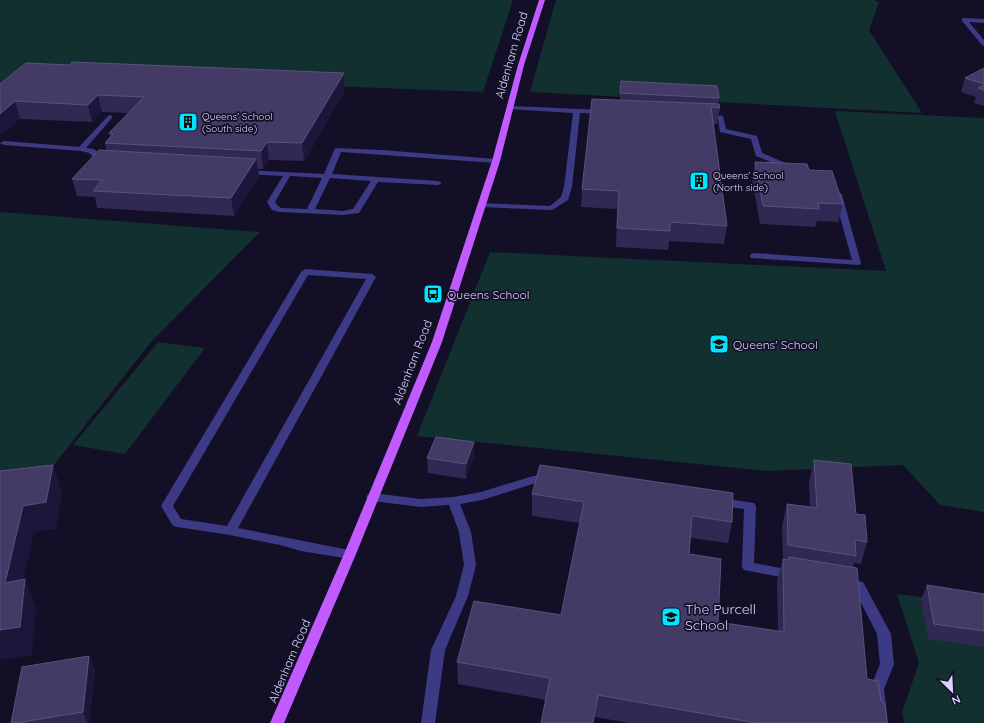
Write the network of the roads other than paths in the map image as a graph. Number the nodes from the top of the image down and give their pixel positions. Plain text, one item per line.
1 (542, 0) edge
2 (984, 21) edge
3 (984, 44) edge
4 (510, 108) junction
5 (577, 110) junction
6 (613, 112) edge
7 (695, 115) edge
8 (110, 116) dead end
9 (4, 143) dead end
10 (81, 149) junction
11 (496, 161) junction
12 (112, 164) edge
13 (801, 171) edge
14 (242, 172) edge
15 (288, 174) junction
16 (328, 176) junction
17 (376, 179) junction
18 (438, 183) dead end
19 (836, 186) edge
20 (481, 205) junction
21 (310, 211) junction
22 (754, 256) dead end
23 (562, 479) edge
24 (372, 497) junction
25 (453, 501) junction
26 (711, 501) edge
27 (230, 531) junction
28 (350, 554) junction
29 (803, 576) edge
30 (834, 581) edge
31 (277, 723) edge
32 (428, 723) edge
33 (881, 723) edge

1 - 4 main road, Aldenham Road
2 - 3 street
4 - 5 street
4 - 11 main road, Aldenham Road
5 - 6 street
5 - 20 street
7 - 13 street
8 - 10 street
9 - 10 street
10 - 12 street
11 - 16 street
11 - 20 main road, Aldenham Road
14 - 15 street
15 - 16 street
15 - 21 street
16 - 17 street
16 - 21 street
17 - 18 street
17 - 21 street
19 - 22 street
20 - 24 main road, Aldenham Road
23 - 25 street
24 - 25 street
24 - 28 main road, Aldenham Road
25 - 32 street
26 - 29 street
27 - 27 street
27 - 28 street
28 - 31 main road, Aldenham Road
30 - 33 street

